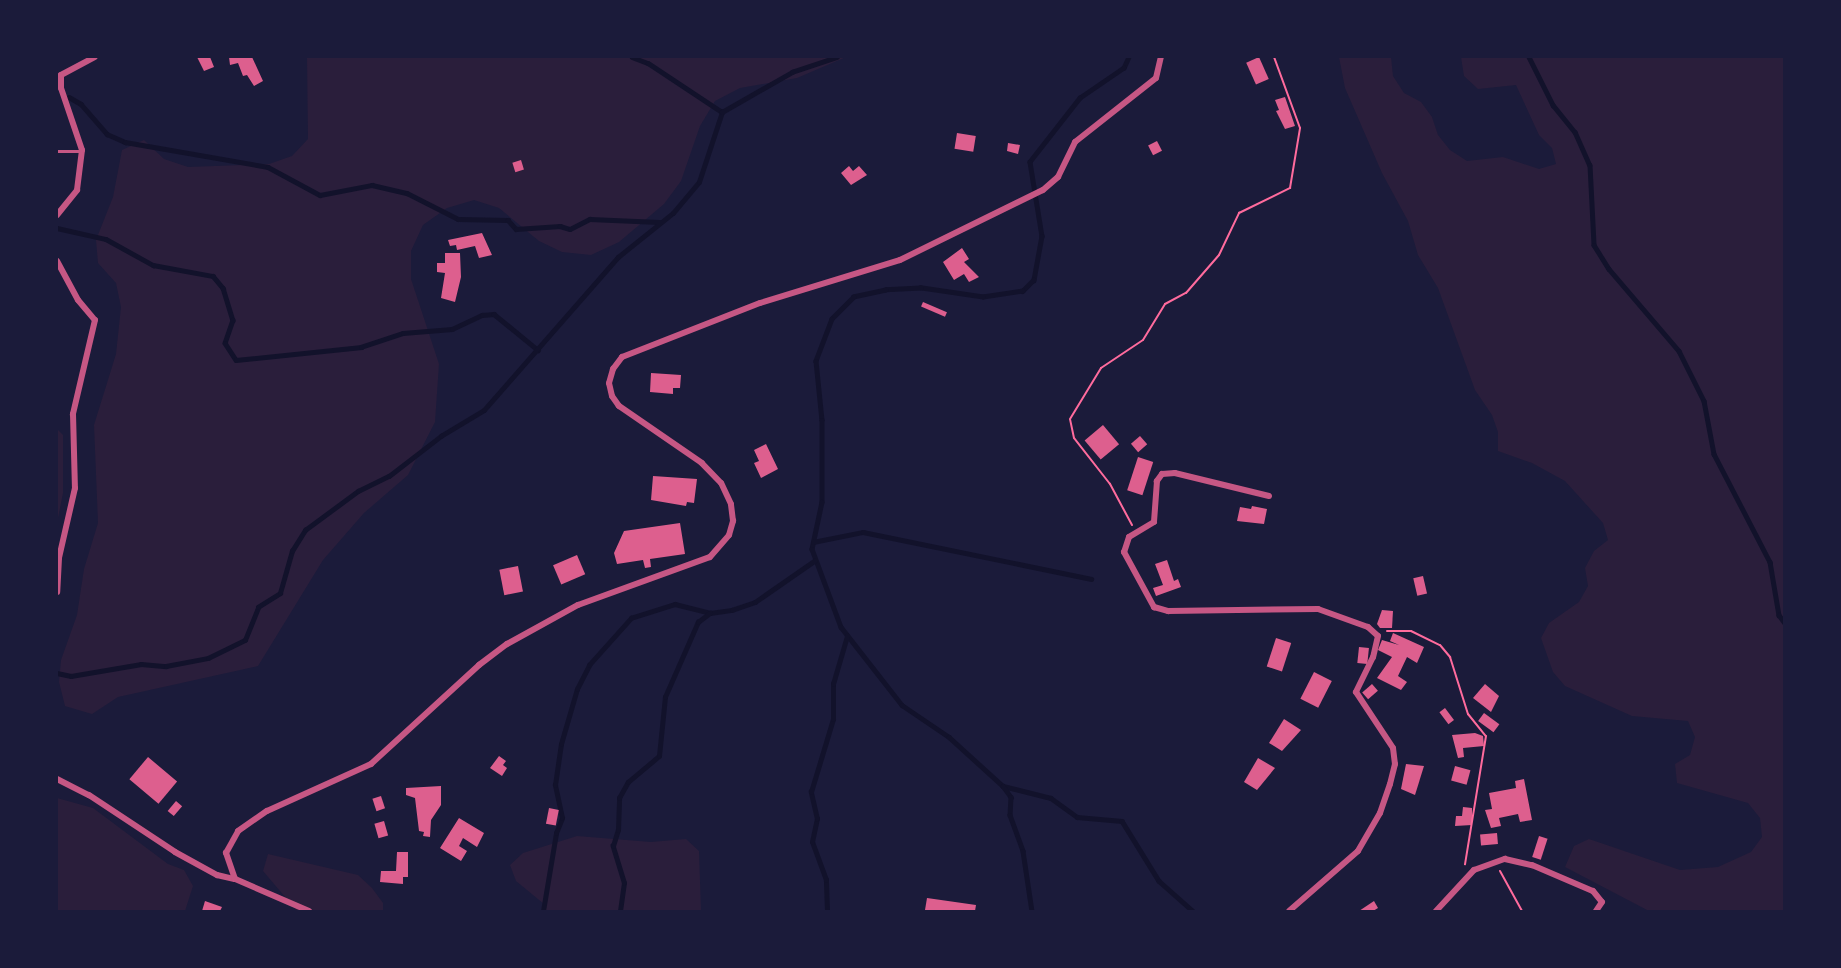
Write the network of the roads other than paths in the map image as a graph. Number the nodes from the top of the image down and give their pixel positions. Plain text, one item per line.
1 (95, 57) edge
2 (1161, 57) edge
3 (82, 150) junction
4 (57, 151) edge
5 (57, 215) edge
6 (57, 261) edge
7 (1269, 496) dead end
8 (57, 592) edge
9 (57, 779) edge
10 (235, 879) junction
11 (309, 911) edge
12 (1289, 911) edge
13 (1436, 911) edge
14 (1596, 911) edge

1 - 3 street
2 - 10 street
3 - 4 lane
3 - 5 street
6 - 8 street
7 - 12 street
9 - 10 street
10 - 11 street
13 - 14 street

